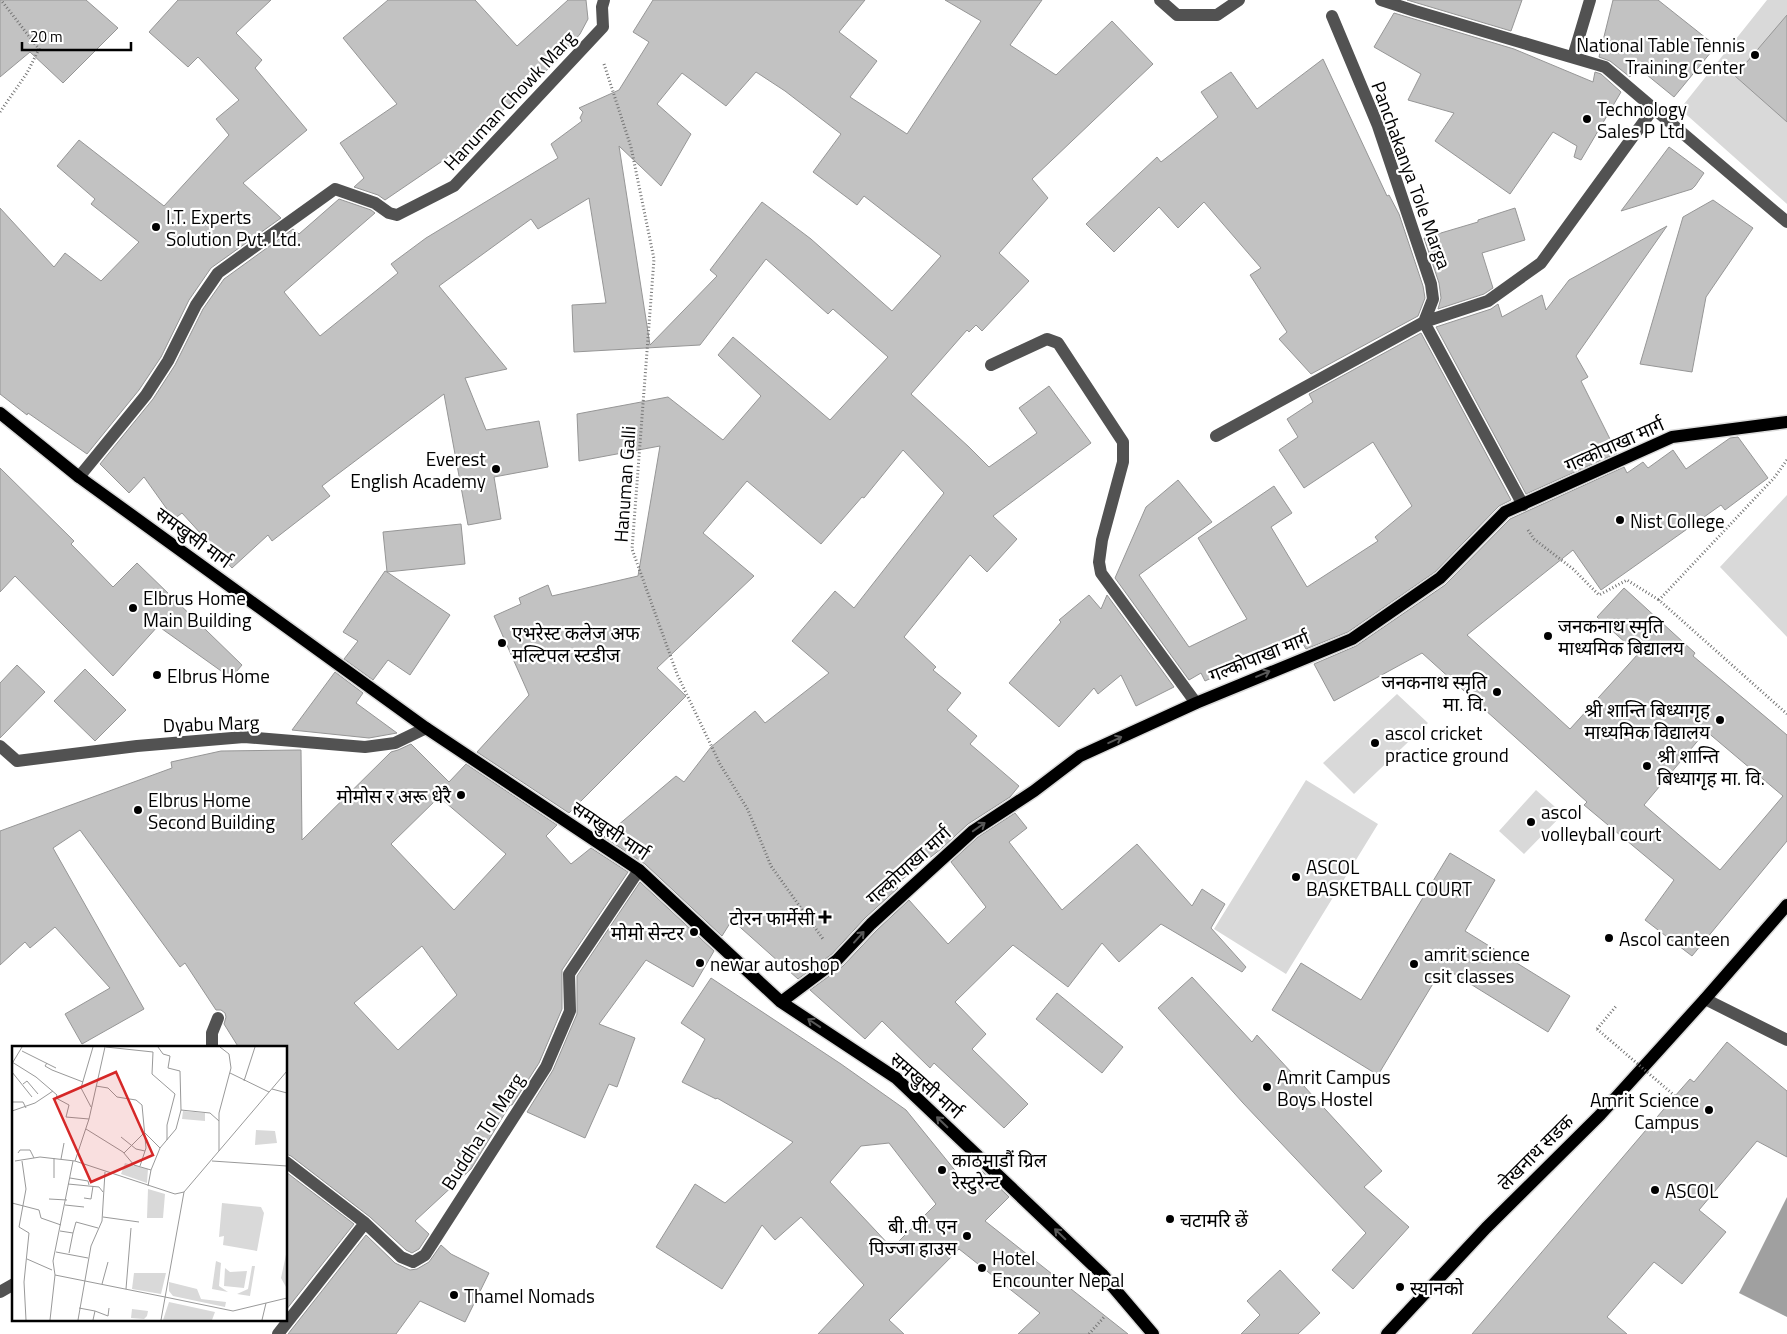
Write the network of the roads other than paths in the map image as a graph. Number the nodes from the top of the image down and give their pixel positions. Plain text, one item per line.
1 (1160, 0) edge
2 (1239, 0) edge
3 (1381, 0) edge
4 (1590, 0) edge
5 (602, 2) edge
6 (1332, 16) dead end
7 (1573, 57) junction
8 (1653, 109) junction
9 (1787, 222) edge
10 (1424, 322) junction
11 (991, 365) dead end
12 (0, 413) edge
13 (1787, 422) edge
14 (1216, 436) dead end
15 (79, 477) junction
16 (1519, 506) junction
17 (1196, 703) junction
18 (426, 728) junction
19 (0, 746) edge
20 (639, 870) junction
21 (1787, 905) edge
22 (1705, 999) junction
23 (781, 1002) junction
24 (218, 1018) dead end
25 (1787, 1040) edge
26 (212, 1046) edge
27 (288, 1164) edge
28 (365, 1223) junction
29 (12, 1285) edge
30 (0, 1292) edge
31 (288, 1321) edge
32 (287, 1322) edge
33 (278, 1334) edge
34 (1153, 1334) edge
35 (1387, 1334) edge

1 - 2 street
3 - 7 street
4 - 7 street
5 - 15 street, Hanuman Chowk Marg
6 - 10 street, Panchakanya Tole Marga
7 - 8 street
8 - 9 street
8 - 10 street
10 - 14 street
10 - 16 street
11 - 17 street
12 - 15 main road, समखुसी मार्ग
13 - 16 main road, गल्कोपाखा मार्ग
15 - 18 main road, समखुसी मार्ग
17 -> 16 main road, गल्कोपाखा मार्ग
23 -> 17 main road, गल्कोपाखा मार्ग
18 - 19 street, Dyabu Marg
18 - 20 main road, समखुसी मार्ग
20 - 23 main road, समखुसी मार्ग
20 - 28 street, Buddha Tol Marg
21 - 22 main road, लेखनाथ सडक
22 - 25 street
22 - 35 main road, लेखनाथ सडक
34 -> 23 main road, समखुसी मार्ग
24 - 26 street
27 - 28 street, Buddha Tol Marg
28 - 31 street
29 - 30 street
32 - 33 street

